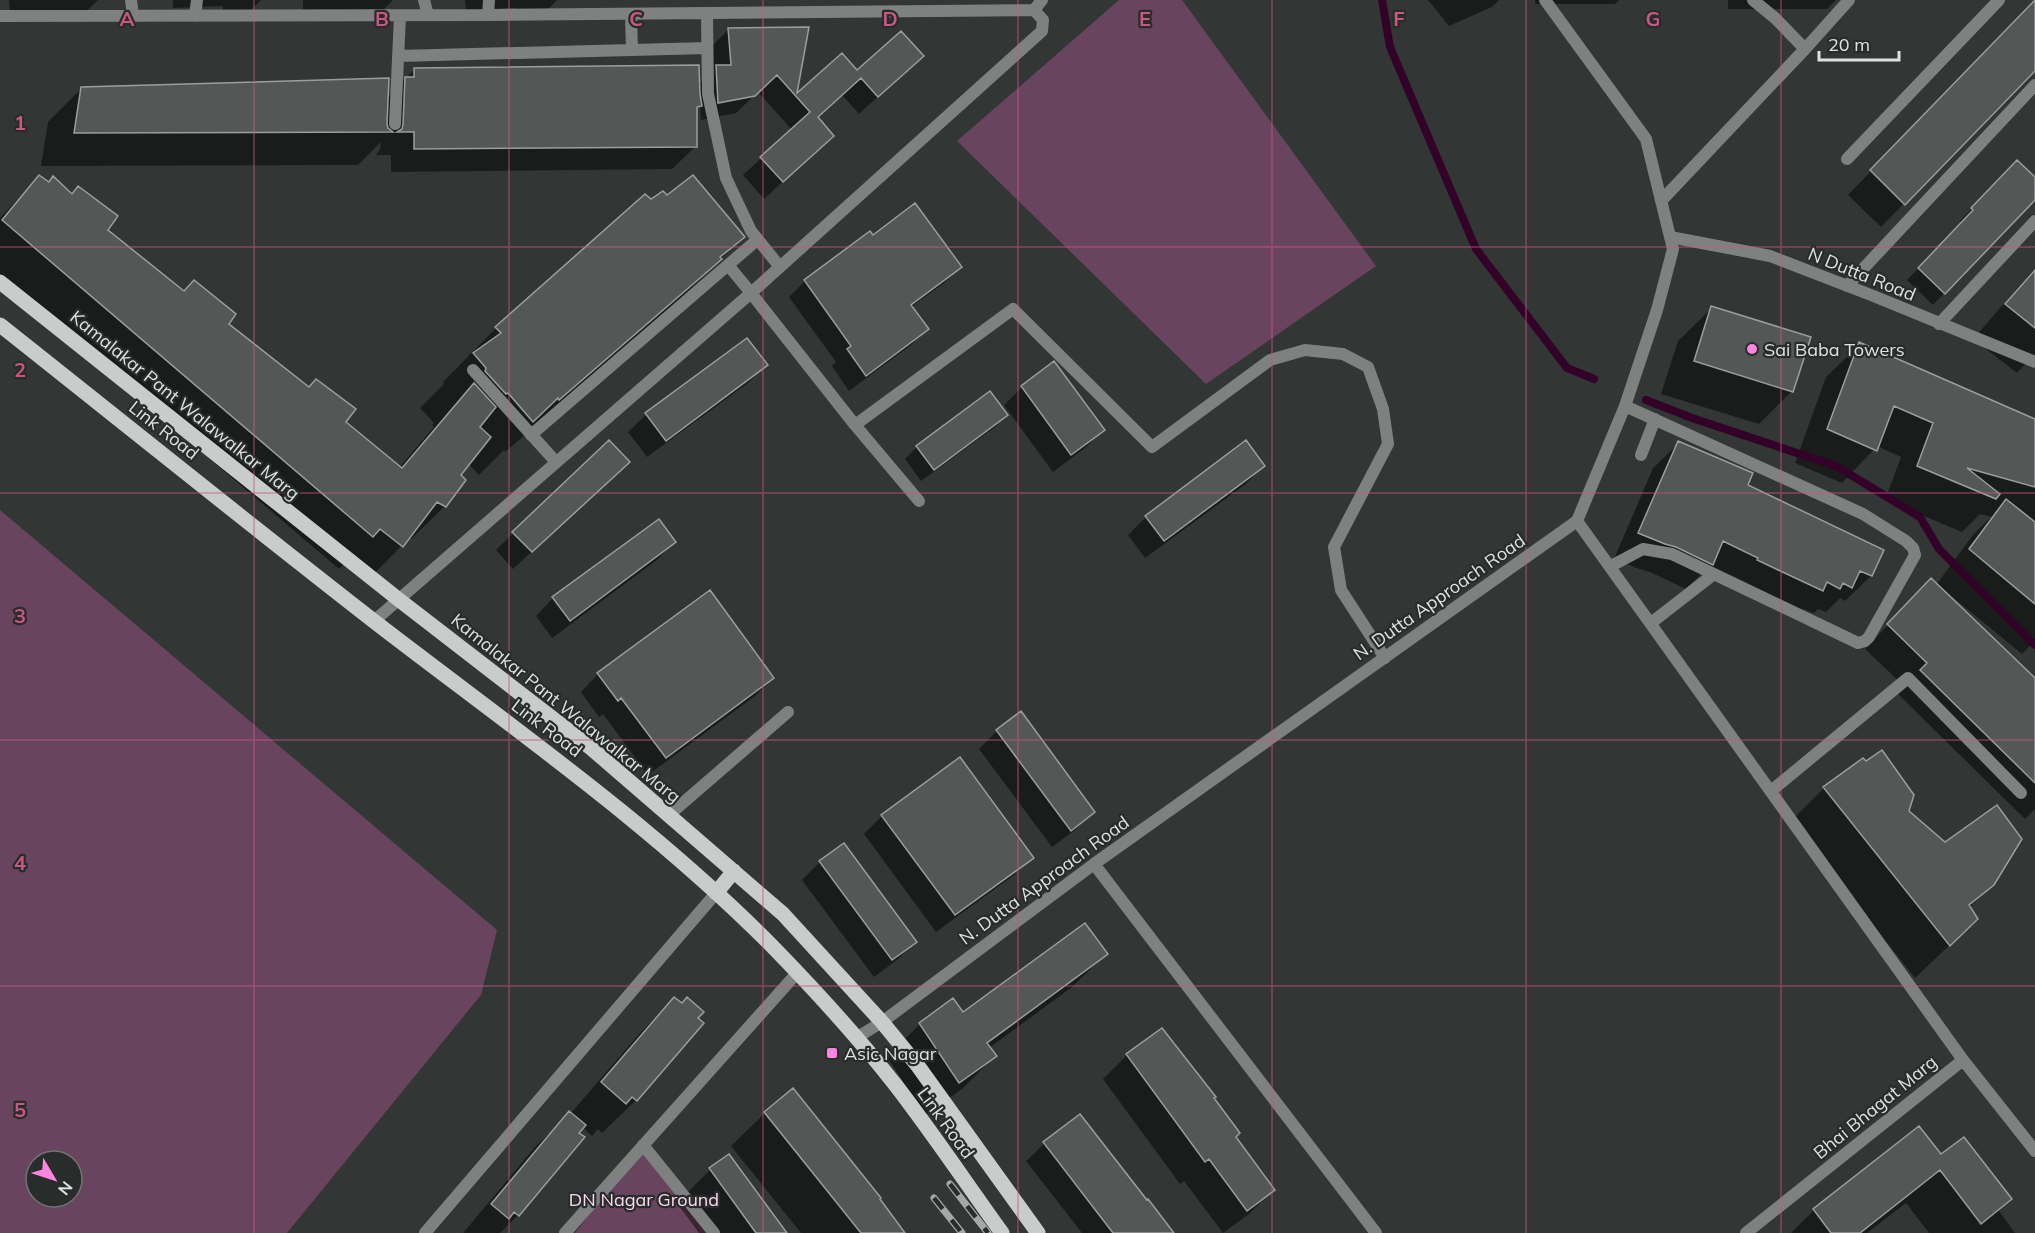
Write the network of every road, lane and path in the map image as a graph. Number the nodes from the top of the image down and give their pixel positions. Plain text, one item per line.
1 (131, 0) edge
2 (197, 0) edge
3 (424, 0) edge
4 (489, 0) edge
5 (1545, 0) edge
6 (1753, 0) edge
7 (1849, 0) edge
8 (2000, 0) edge
9 (1038, 5) edge
10 (707, 13) junction
11 (631, 14) junction
12 (428, 15) junction
13 (488, 15) junction
14 (0, 16) edge
15 (133, 16) junction
16 (195, 16) junction
17 (400, 16) junction
18 (707, 48) junction
19 (632, 50) junction
20 (1805, 50) junction
21 (398, 56) junction
22 (2035, 85) edge
23 (395, 124) dead end
24 (1847, 159) dead end
25 (1661, 201) junction
26 (2035, 221) edge
27 (1670, 237) junction
28 (758, 240) junction
29 (728, 265) junction
30 (780, 267) junction
31 (0, 282) edge
32 (1847, 286) junction
33 (751, 292) junction
34 (0, 324) edge
35 (1939, 324) junction
36 (2035, 362) edge
37 (473, 370) dead end
38 (1624, 406) junction
39 (1655, 419) junction
40 (855, 425) junction
41 (531, 435) junction
42 (1641, 455) dead end
43 (556, 462) junction
44 (919, 501) dead end
45 (1577, 521) junction
46 (1611, 566) junction
47 (1714, 574) junction
48 (398, 599) junction
49 (374, 621) junction
50 (1652, 623) junction
51 (1385, 658) junction
52 (788, 712) dead end
53 (1771, 791) junction
54 (2021, 793) dead end
55 (669, 815) junction
56 (1094, 864) junction
57 (734, 871) junction
58 (716, 893) junction
59 (797, 973) junction
60 (882, 1022) junction
61 (856, 1038) junction
62 (1963, 1060) junction
63 (643, 1145) junction
64 (2035, 1151) edge
65 (425, 1233) edge
66 (564, 1233) edge
67 (714, 1233) edge
68 (1002, 1233) edge
69 (1038, 1233) edge
70 (1376, 1233) edge
71 (1746, 1233) edge

1 - 15 street
2 - 16 street
3 - 12 street
4 - 13 street
5 - 25 street
6 - 20 street
7 - 20 street
8 - 24 street
9 - 10 street
9 - 30 street
10 - 11 street
10 - 18 street
11 - 13 street
11 - 19 street
12 - 13 street
12 - 17 street
14 - 15 street
15 - 16 street
16 - 17 street
17 - 21 street
18 - 19 street
18 - 28 street
19 - 21 street
20 - 25 street
21 - 23 street
22 - 32 street
25 - 27 street
26 - 35 street
27 - 32 street, N Dutta Road
27 - 38 street
28 - 29 street
28 - 30 street
29 - 33 street
29 - 41 street
30 - 33 street
31 - 48 main road, Kamalakar Pant Walawalkar Marg
32 - 35 street, N Dutta Road
33 - 40 street
33 - 43 street
34 - 49 main road, Link Road
35 - 36 street, N Dutta Road
37 - 41 street
38 - 39 street
38 - 45 street
39 - 42 street
39 - 47 street
40 - 44 street
40 - 51 street
41 - 43 street
43 - 48 street
45 - 46 street
45 - 51 street, N. Dutta Approach Road
46 - 47 street
46 - 50 street
47 - 50 street
48 - 49 street
48 - 55 main road, Kamalakar Pant Walawalkar Marg
49 - 58 main road, Link Road
50 - 53 street
51 - 56 street, N. Dutta Approach Road
52 - 55 street
53 - 54 street
53 - 62 street
55 - 57 main road, Kamalakar Pant Walawalkar Marg
56 - 60 street, N. Dutta Approach Road
56 - 70 street
57 - 58 main road
57 - 60 main road, Kamalakar Pant Walawalkar Marg
58 - 59 main road, Link Road
58 - 65 street
59 - 61 main road, Link Road
59 - 63 street
60 - 61 street, N. Dutta Approach Road
60 - 69 main road, Kamalakar Pant Walawalkar Marg
61 - 68 main road, Link Road
62 - 64 street, Bhai Bhagat Marg
62 - 71 street, Bhai Bhagat Marg
63 - 66 street
63 - 67 street

